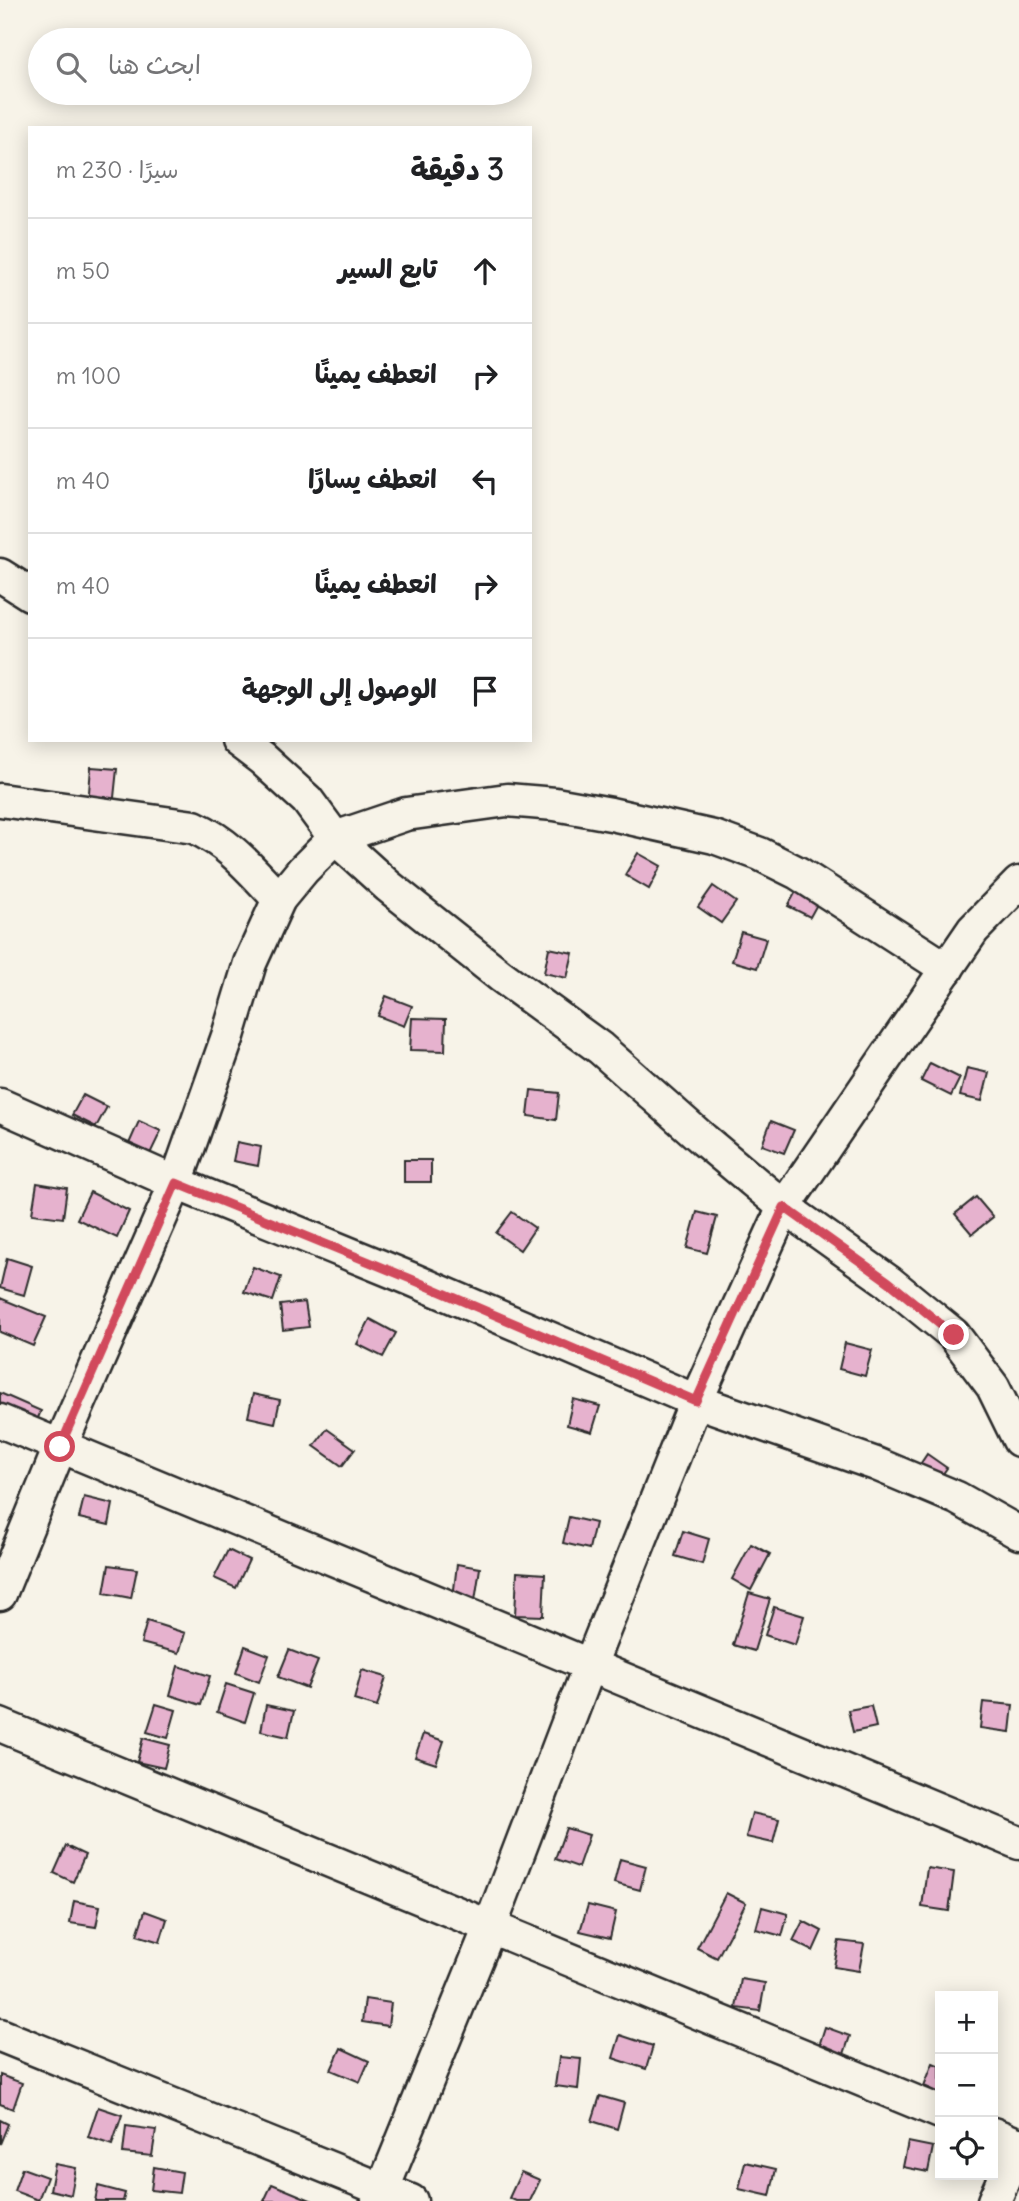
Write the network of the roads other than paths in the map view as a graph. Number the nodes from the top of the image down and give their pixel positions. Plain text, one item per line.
1 (0, 575) edge
2 (28, 593) edge
3 (240, 742) edge
4 (0, 800) edge
5 (335, 838) junction
6 (1019, 883) edge
7 (279, 899) junction
8 (947, 969) junction
9 (0, 1105) edge
10 (176, 1183) junction
11 (784, 1207) junction
12 (696, 1401) junction
13 (0, 1421) edge
14 (1019, 1440) edge
15 (60, 1447) junction
16 (1019, 1533) edge
17 (0, 1594) edge
18 (590, 1665) junction
19 (0, 1725) edge
20 (1019, 1843) edge
21 (490, 1927) junction
22 (0, 2035) edge
23 (935, 2110) edge
24 (998, 2136) edge
25 (1019, 2144) edge
26 (391, 2197) edge
27 (994, 2201) edge

1 - 2 street
3 - 5 street
4 - 7 street
5 - 7 street
5 - 8 street
5 - 11 street
6 - 8 street
7 - 10 street
8 - 11 street
9 - 10 street
10 - 12 street
10 - 15 street
11 - 12 street
11 - 14 street
12 - 16 street
12 - 18 street
13 - 15 street
15 - 17 street
15 - 18 street
18 - 20 street
18 - 21 street
19 - 21 street
21 - 23 street
21 - 26 street
22 - 26 street
24 - 25 street
25 - 27 street

